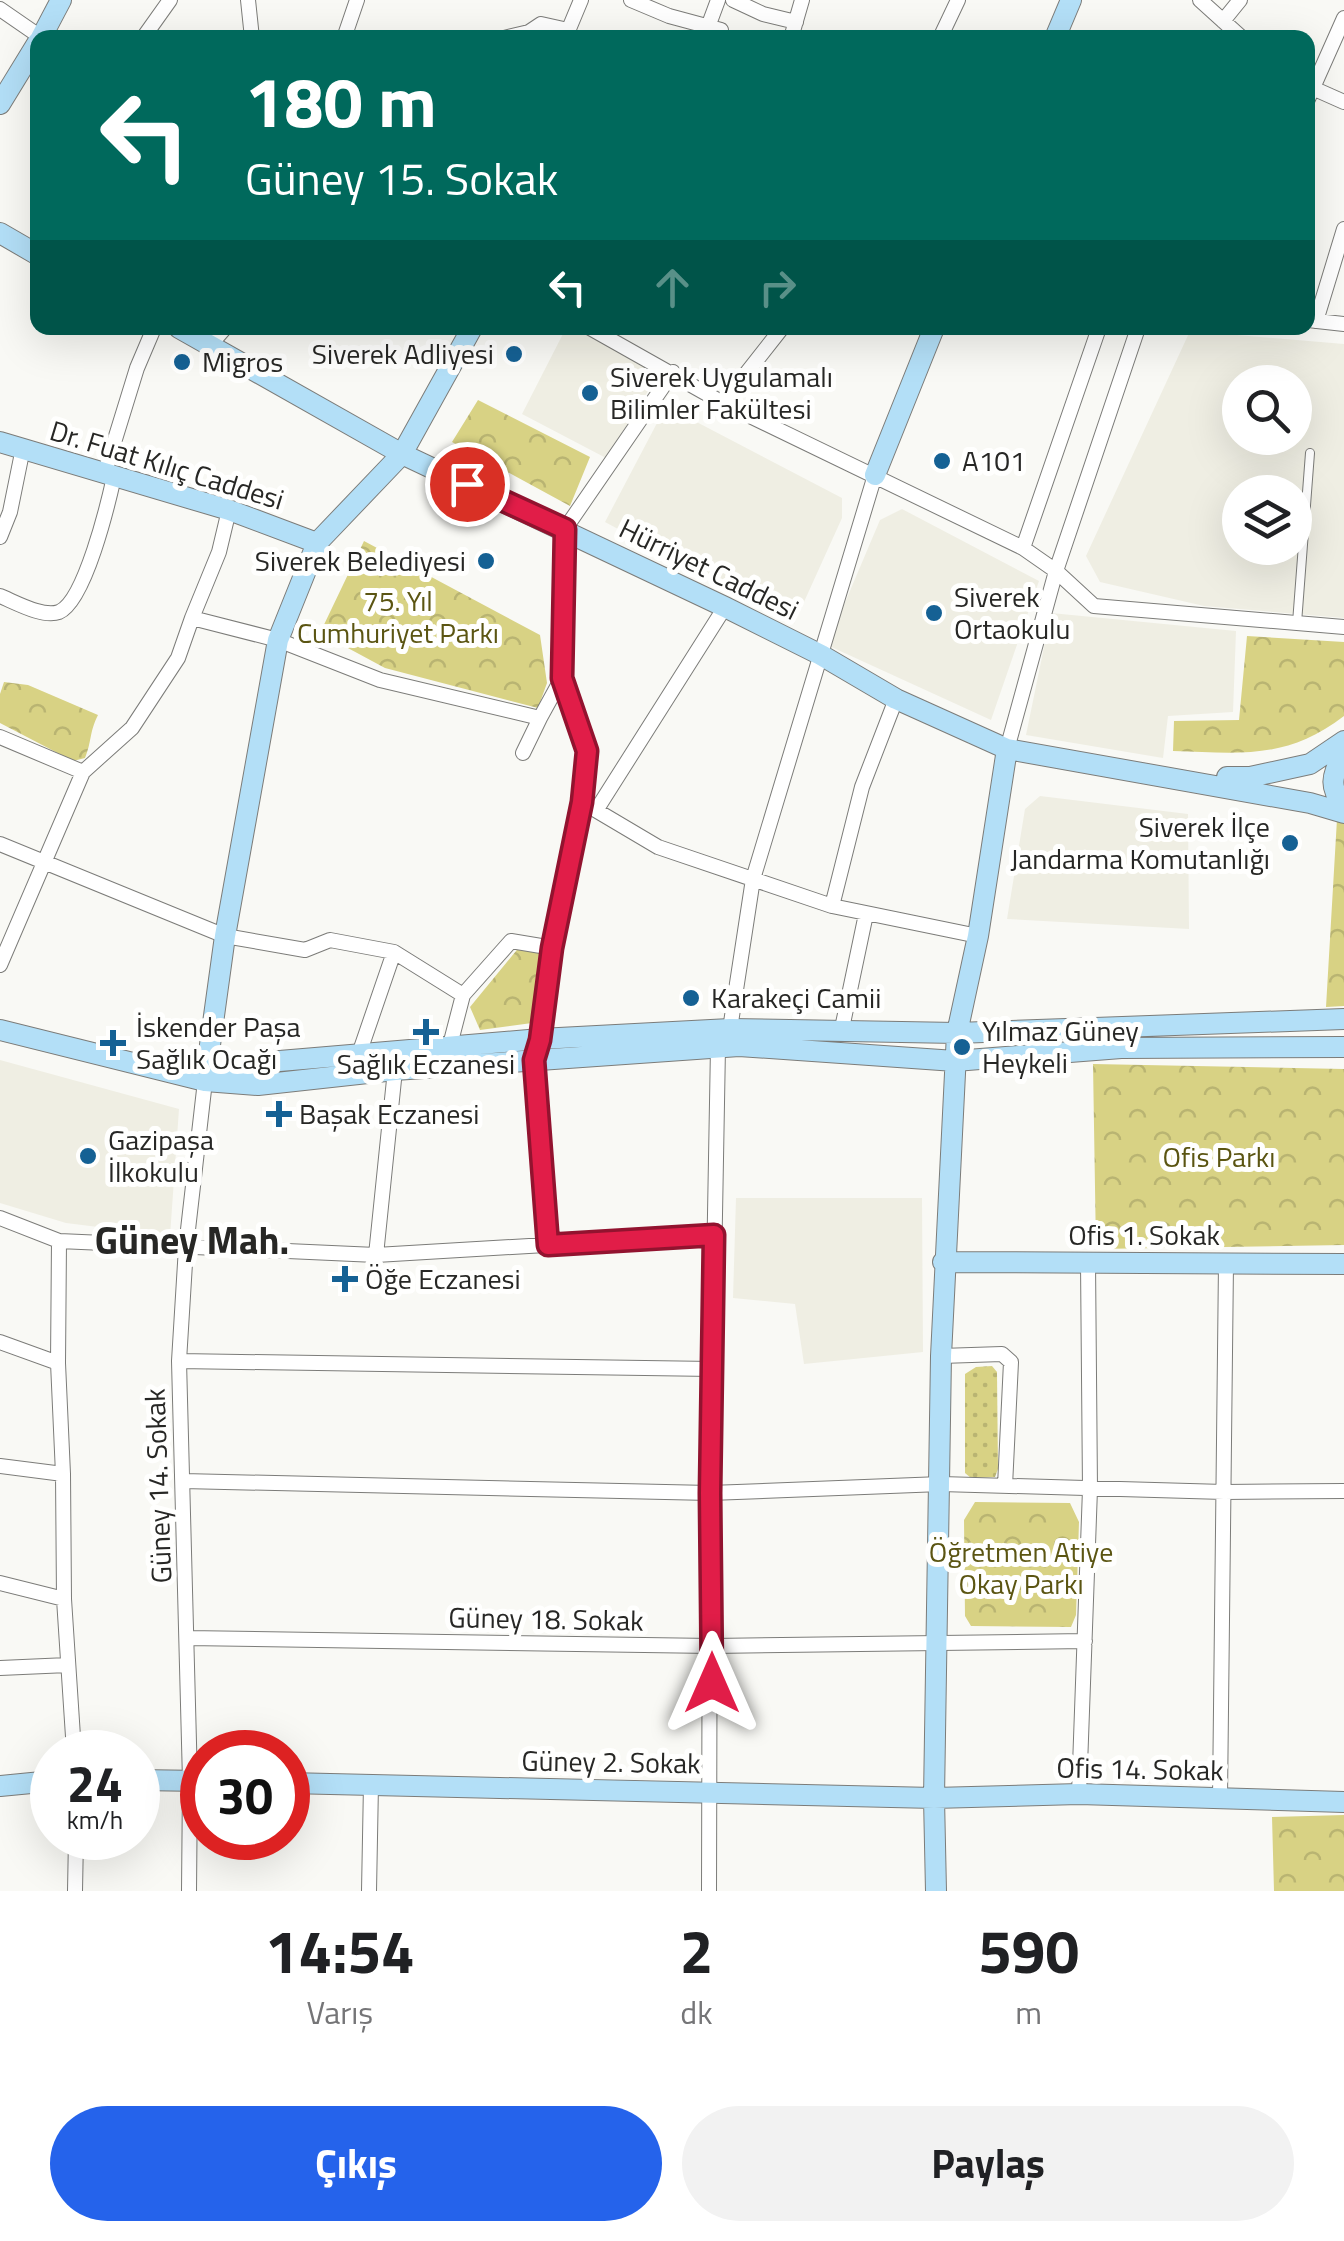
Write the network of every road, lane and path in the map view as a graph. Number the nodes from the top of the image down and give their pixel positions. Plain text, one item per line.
1 (62, 0) edge
2 (170, 0) edge
3 (248, 0) edge
4 (357, 0) edge
5 (580, 0) edge
6 (631, 0) edge
7 (718, 0) edge
8 (733, 0) edge
9 (802, 0) edge
10 (958, 0) edge
11 (1070, 0) edge
12 (1200, 0) edge
13 (1240, 0) edge
14 (0, 9) edge
15 (1344, 18) edge
16 (1224, 21) junction
17 (796, 22) junction
18 (45, 30) edge
19 (149, 30) edge
20 (251, 30) edge
21 (347, 30) edge
22 (533, 30) edge
23 (557, 30) edge
24 (569, 30) edge
25 (794, 30) edge
26 (944, 30) edge
27 (1064, 30) edge
28 (1234, 30) edge
29 (30, 32) edge
30 (30, 55) edge
31 (1315, 78) edge
32 (1315, 93) edge
33 (1344, 102) edge
34 (0, 104) edge
35 (1344, 228) edge
36 (0, 233) edge
37 (30, 250) edge
38 (1315, 311) edge
39 (1315, 320) edge
40 (1344, 324) edge
41 (151, 335) edge
42 (468, 335) edge
43 (603, 335) edge
44 (776, 335) edge
45 (931, 335) edge
46 (1096, 335) edge
47 (1136, 335) edge
48 (218, 336) edge
49 (673, 372) junction
50 (723, 403) junction
51 (0, 442) edge
52 (22, 448) junction
53 (402, 454) junction
54 (1310, 455) edge
55 (875, 475) junction
56 (109, 476) junction
57 (229, 510) junction
58 (565, 529) junction
59 (0, 537) edge
60 (318, 543) junction
61 (1024, 548) junction
62 (1056, 571) junction
63 (0, 596) edge
64 (725, 606) junction
65 (192, 618) junction
66 (1297, 623) junction
67 (1344, 627) edge
68 (278, 640) junction
69 (821, 655) junction
70 (562, 678) junction
71 (896, 699) junction
72 (540, 718) junction
73 (0, 737) edge
74 (1344, 741) edge
75 (1007, 749) junction
76 (523, 752) dead end
77 (1344, 752) edge
78 (83, 772) junction
79 (1180, 778) junction
80 (589, 806) junction
81 (1344, 810) edge
82 (0, 844) edge
83 (45, 864) junction
84 (753, 878) junction
85 (832, 906) junction
86 (866, 914) junction
87 (224, 936) junction
88 (978, 936) junction
89 (552, 948) junction
90 (394, 952) junction
91 (0, 965) edge
92 (463, 996) junction
93 (1344, 1019) edge
94 (0, 1030) edge
95 (841, 1032) junction
96 (957, 1032) junction
97 (724, 1038) junction
98 (540, 1040) junction
99 (1344, 1047) edge
100 (449, 1049) junction
101 (359, 1054) junction
102 (534, 1060) junction
103 (955, 1061) junction
104 (395, 1070) junction
105 (206, 1082) junction
106 (0, 1218) edge
107 (714, 1235) junction
108 (60, 1241) junction
109 (548, 1245) junction
110 (186, 1248) junction
111 (376, 1255) junction
112 (943, 1262) junction
113 (1088, 1262) junction
114 (1226, 1263) junction
115 (1344, 1264) edge
116 (0, 1342) edge
117 (941, 1356) junction
118 (179, 1361) junction
119 (58, 1363) junction
120 (713, 1369) junction
121 (0, 1466) edge
122 (63, 1474) junction
123 (183, 1481) junction
124 (941, 1484) junction
125 (1005, 1486) junction
126 (1090, 1489) junction
127 (1344, 1491) edge
128 (1224, 1492) junction
129 (710, 1493) junction
130 (0, 1583) edge
131 (64, 1598) junction
132 (187, 1638) junction
133 (938, 1642) junction
134 (1085, 1642) junction
135 (712, 1646) junction
136 (68, 1665) junction
137 (0, 1668) edge
138 (72, 1730) edge
139 (193, 1730) edge
140 (30, 1783) edge
141 (310, 1783) edge
142 (370, 1784) junction
143 (0, 1786) edge
144 (711, 1792) junction
145 (1079, 1794) junction
146 (934, 1798) junction
147 (1220, 1798) junction
148 (1344, 1802) edge
149 (76, 1860) edge
150 (191, 1860) edge
151 (76, 1891) edge
152 (189, 1891) edge
153 (369, 1891) edge
154 (709, 1891) edge
155 (936, 1891) edge

1 - 18 street
2 - 19 street
3 - 20 street
4 - 21 street
5 - 24 street
6 - 7 street
8 - 17 street
9 - 17 street
10 - 26 street
11 - 27 street
12 - 16 street
13 - 16 street
14 - 29 street
15 - 31 street
16 - 28 street
17 - 25 street
22 - 23 street
30 - 34 street
32 - 33 street
35 - 38 street
36 - 37 street
39 - 40 street
41 - 56 street
42 - 53 street
43 - 49 street
44 - 50 street
45 - 55 street
46 - 61 street
47 - 62 street
48 - 53 street, Hürriyet Caddesi
49 - 50 street
49 - 58 street
50 - 55 street
51 - 52 street, Dr. Fuat Kılıç Caddesi
52 - 56 street, Dr. Fuat Kılıç Caddesi
52 - 59 street
53 - 58 street, Hürriyet Caddesi
53 - 60 street
54 - 66 lane
55 - 61 street
55 - 69 street
56 - 57 street, Dr. Fuat Kılıç Caddesi
56 - 63 street
57 - 60 street, Dr. Fuat Kılıç Caddesi
57 - 65 street
58 - 64 street, Hürriyet Caddesi
58 - 70 street
60 - 68 street
61 - 62 street
62 - 66 street
62 - 75 street
64 - 69 street, Hürriyet Caddesi
64 - 80 street
65 - 68 street
65 - 78 street
66 - 67 street
68 - 72 street
68 - 87 street
69 - 71 street, Hürriyet Caddesi
69 - 84 street
70 - 72 street
70 - 80 street
71 - 75 street, Hürriyet Caddesi
71 - 85 street
72 - 76 street
73 - 78 street
74 - 79 street
75 - 79 street, Hürriyet Caddesi
75 - 88 street
77 - 81 street
78 - 83 street
79 - 81 street
80 - 84 street
80 - 89 street
82 - 83 street
83 - 87 street
83 - 91 street
84 - 85 street
84 - 97 street
85 - 86 street
86 - 88 street
86 - 95 street
87 - 90 street
87 - 105 street
88 - 96 street
89 - 92 street
89 - 98 street
90 - 92 street
90 - 101 street
92 - 100 street
93 - 96 street
94 - 105 street
95 - 96 street
95 - 97 street
96 - 103 street
97 - 98 street
97 - 102 street
97 - 103 street
97 - 107 street
98 - 100 street
98 - 102 street
99 - 103 street
100 - 101 street
101 - 105 street
102 - 104 street
102 - 109 street
103 - 112 street
104 - 105 street
104 - 111 street
105 - 110 street, Güney 14. Sokak
106 - 108 street
107 - 109 street
107 - 120 street
108 - 110 street
108 - 119 street
109 - 111 street
110 - 111 street
110 - 118 street, Güney 14. Sokak
112 - 113 street, Ofis 1. Sokak
112 - 117 street
113 - 114 street, Ofis 1. Sokak
113 - 126 street
114 - 115 street, Ofis 1. Sokak
114 - 128 street
116 - 119 street
117 - 124 street
117 - 125 street
118 - 120 street
118 - 123 street, Güney 14. Sokak
119 - 122 street
120 - 129 street
121 - 122 street
122 - 131 street
123 - 129 street
123 - 132 street, Güney 14. Sokak
124 - 125 street
124 - 129 street
124 - 133 street
125 - 126 street
126 - 128 street
126 - 134 street
127 - 128 street
128 - 147 street
129 - 135 street
130 - 131 street
131 - 136 street
132 - 135 street, Güney 18. Sokak
132 - 139 street, Güney 14. Sokak
133 - 134 street, Güney 18. Sokak
133 - 135 street, Güney 18. Sokak
133 - 146 street
134 - 145 street
135 - 144 street
136 - 137 street
136 - 138 street
140 - 143 street
141 - 142 street, Güney 2. Sokak
142 - 144 street, Güney 2. Sokak
142 - 153 street
144 - 146 street, Güney 2. Sokak
144 - 154 street
145 - 146 street, Ofis 14. Sokak
145 - 147 street, Ofis 14. Sokak
146 - 155 street
147 - 148 street, Ofis 14. Sokak
149 - 151 street
150 - 152 street, Güney 14. Sokak

